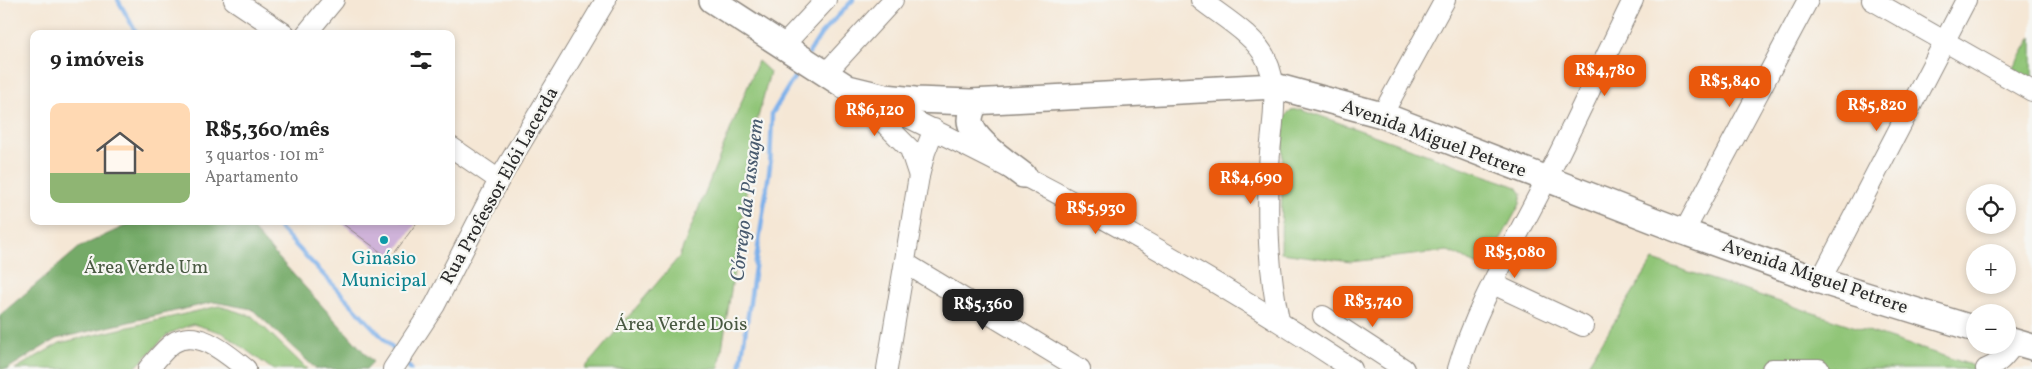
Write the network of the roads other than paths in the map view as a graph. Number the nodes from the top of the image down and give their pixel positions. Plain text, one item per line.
1 (234, 0) edge
2 (334, 0) edge
3 (606, 0) edge
4 (712, 0) edge
5 (826, 0) edge
6 (893, 0) edge
7 (1202, 0) edge
8 (1445, 0) edge
9 (1633, 0) edge
10 (1808, 0) edge
11 (1872, 0) edge
12 (1966, 0) edge
13 (279, 30) edge
14 (309, 30) edge
15 (1944, 42) junction
16 (787, 50) junction
17 (821, 71) junction
18 (1275, 86) junction
19 (848, 88) junction
20 (2032, 92) edge
21 (976, 102) junction
22 (1382, 115) junction
23 (934, 129) junction
24 (455, 150) edge
25 (1023, 175) junction
26 (919, 176) junction
27 (499, 180) junction
28 (1546, 180) junction
29 (1684, 232) junction
30 (905, 262) junction
31 (1820, 281) junction
32 (1493, 284) junction
33 (1324, 316) dead end
34 (1279, 320) junction
35 (1583, 326) dead end
36 (1966, 326) edge
37 (2018, 343) edge
38 (148, 369) edge
39 (246, 369) edge
40 (393, 369) edge
41 (887, 369) edge
42 (1080, 369) edge
43 (1352, 369) edge
44 (1404, 369) edge
45 (1458, 369) edge
46 (1772, 369) edge
47 (1819, 369) edge
48 (1986, 369) edge

1 - 13 street
2 - 14 street
3 - 27 street, Rua Professor Elói Lacerda
4 - 16 main road, Avenida Miguel Petrere
5 - 16 street
6 - 17 street
7 - 18 street
8 - 22 street
9 - 28 street
10 - 29 street
11 - 15 street
12 - 15 street
15 - 20 street
15 - 31 street
16 - 17 main road, Avenida Miguel Petrere
17 - 19 main road, Avenida Miguel Petrere
18 - 21 main road, Avenida Miguel Petrere
18 - 22 main road, Avenida Miguel Petrere
18 - 34 street
19 - 21 main road, Avenida Miguel Petrere
19 - 23 street
19 - 26 street
21 - 25 main road
22 - 28 main road, Avenida Miguel Petrere
23 - 25 street
23 - 26 street
24 - 27 street
25 - 34 street
26 - 30 street
27 - 40 street, Rua Professor Elói Lacerda
28 - 29 main road, Avenida Miguel Petrere
28 - 32 street
29 - 31 main road, Avenida Miguel Petrere
30 - 41 street
30 - 42 street
31 - 36 main road, Avenida Miguel Petrere
32 - 35 street
32 - 45 street
33 - 44 street
34 - 43 street
37 - 48 street
38 - 39 street
46 - 47 street

